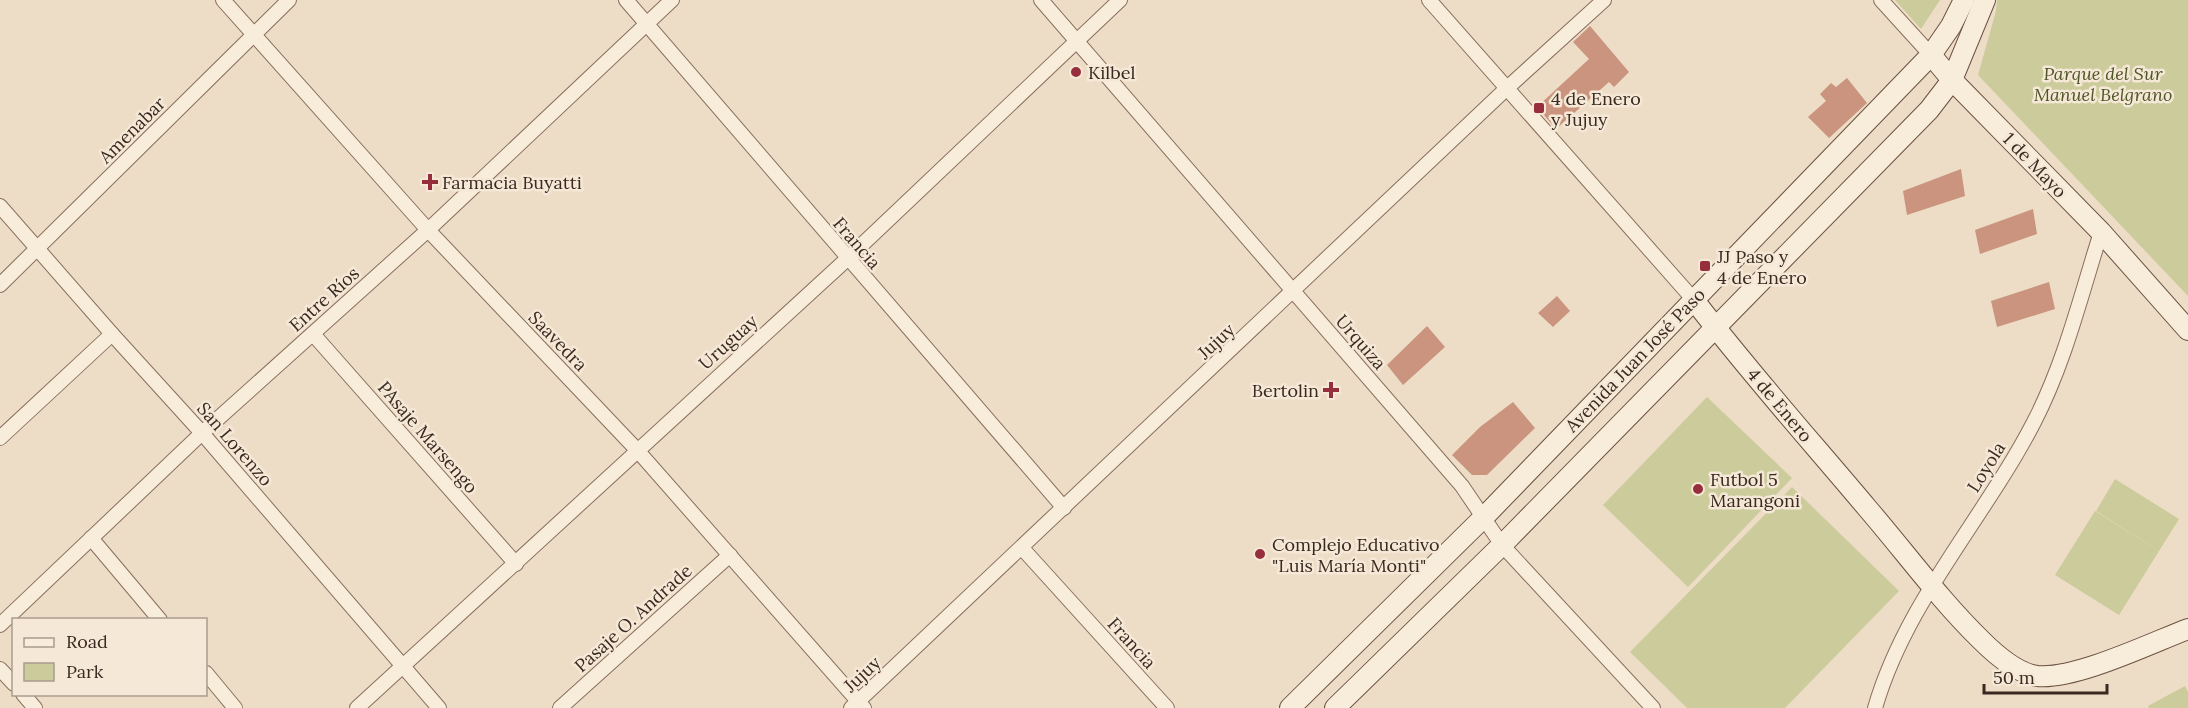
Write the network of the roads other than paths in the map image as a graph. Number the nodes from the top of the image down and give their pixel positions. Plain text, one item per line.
1 (223, 0) edge
2 (289, 0) edge
3 (626, 0) edge
4 (672, 0) edge
5 (1041, 0) edge
6 (1120, 0) edge
7 (1429, 0) edge
8 (1604, 0) edge
9 (1881, 0) edge
10 (1964, 0) edge
11 (1985, 0) edge
12 (646, 24) junction
13 (253, 35) junction
14 (1077, 42) junction
15 (1931, 55) junction
16 (1952, 80) junction
17 (1506, 89) junction
18 (0, 206) edge
19 (428, 230) junction
20 (2101, 232) junction
21 (39, 248) junction
22 (847, 259) junction
23 (0, 285) edge
24 (1294, 293) junction
25 (1694, 300) junction
26 (1715, 327) junction
27 (2188, 330) edge
28 (112, 334) junction
29 (313, 334) junction
30 (202, 433) junction
31 (0, 438) edge
32 (637, 450) junction
33 (1064, 508) junction
34 (1483, 518) junction
35 (91, 538) junction
36 (1502, 545) junction
37 (1022, 548) junction
38 (730, 555) junction
39 (516, 564) junction
40 (1932, 584) junction
41 (158, 618) edge
42 (0, 625) edge
43 (2188, 629) edge
44 (401, 666) junction
45 (0, 669) edge
46 (207, 674) edge
47 (12, 682) edge
48 (25, 696) edge
49 (858, 706) edge
50 (35, 708) edge
51 (235, 708) edge
52 (357, 708) edge
53 (439, 708) edge
54 (560, 708) edge
55 (1167, 708) edge
56 (1290, 708) edge
57 (1335, 708) edge
58 (1653, 708) edge
59 (1875, 708) edge

1 - 13 street, Saavedra
2 - 13 street, Amenabar
3 - 12 street, Francia
4 - 12 street, Entre Ríos
5 - 14 street, Urquiza
6 - 14 street, Uruguay
7 - 17 street, 4 de Enero
8 - 17 street, Jujuy
9 - 15 street, 1 de Mayo
10 - 15 main road, Avenida Juan José Paso
11 - 16 main road, Avenida Juan José Paso
12 - 19 street, Entre Ríos
12 - 22 street, Francia
13 - 19 street, Saavedra
13 - 21 street, Amenabar
14 - 22 street, Uruguay
14 - 24 street, Urquiza
15 - 16 main road, 1 de Mayo
15 - 25 main road, Avenida Juan José Paso
16 - 20 main road, 1 de Mayo
16 - 26 main road, Avenida Juan José Paso
17 - 24 street, Jujuy
17 - 25 street, 4 de Enero
18 - 21 street, San Lorenzo
19 - 29 street, Entre Ríos
19 - 32 street, Saavedra
20 - 27 main road, 1 de Mayo
20 - 40 street, Loyola
21 - 23 street, Amenabar
21 - 28 street, San Lorenzo
22 - 32 street, Uruguay
22 - 33 street, Francia
24 - 33 street, Jujuy
24 - 34 street, Urquiza
25 - 26 main road, 4 de Enero
25 - 34 main road, Avenida Juan José Paso
26 - 36 main road, Avenida Juan José Paso
26 - 40 main road, 4 de Enero
28 - 30 street, San Lorenzo
28 - 31 street
29 - 30 street, Entre Ríos
29 - 39 street, PAsaje Marsengo
30 - 35 street, Entre Ríos
30 - 44 street, San Lorenzo
32 - 38 street, Saavedra
32 - 39 street, Uruguay
33 - 37 street, Jujuy
34 - 36 street, Urquiza
34 - 56 main road, Avenida Juan José Paso
35 - 41 street
35 - 42 street, Entre Ríos
36 - 57 main road, Avenida Juan José Paso
36 - 58 street, Urquiza
37 - 49 street, Jujuy
37 - 55 street, Francia
38 - 49 street, Saavedra
38 - 54 street, Pasaje O. Andrade
39 - 44 street, Uruguay
40 - 43 main road, 4 de Enero
40 - 59 street, Loyola
44 - 52 street, Uruguay
44 - 53 street, San Lorenzo
45 - 47 street
46 - 51 street
48 - 50 street

